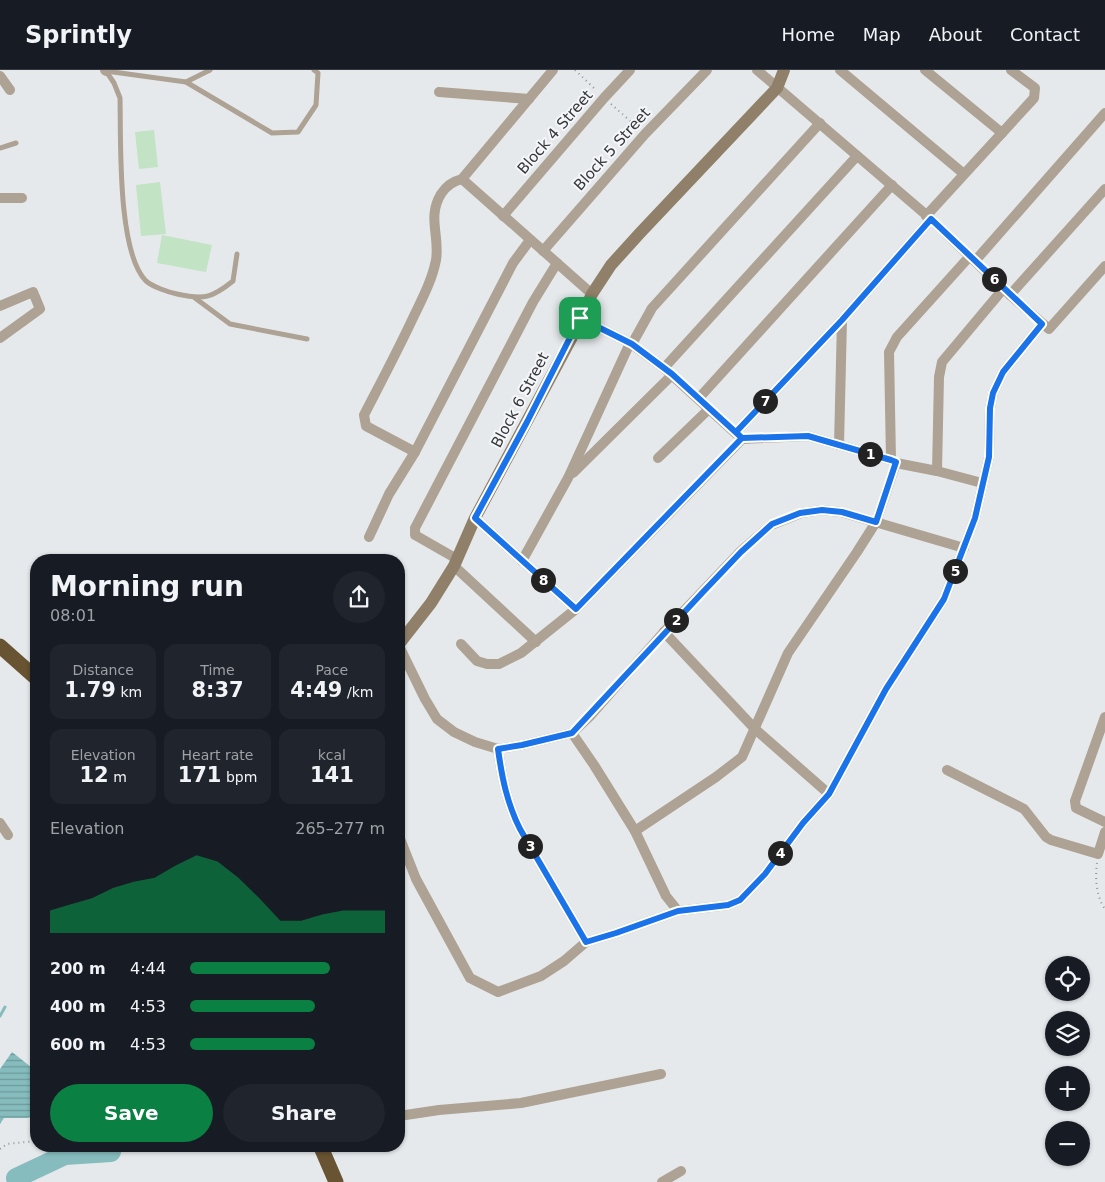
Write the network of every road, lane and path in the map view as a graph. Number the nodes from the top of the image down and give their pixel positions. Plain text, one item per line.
1 (105, 70) edge
2 (210, 70) edge
3 (314, 70) edge
4 (553, 70) edge
5 (630, 70) edge
6 (706, 70) edge
7 (757, 70) edge
8 (784, 70) edge
9 (840, 70) edge
10 (925, 70) edge
11 (1010, 70) edge
12 (0, 76) edge
13 (186, 82) junction
14 (777, 88) junction
15 (10, 90) dead end
16 (439, 92) dead end
17 (529, 99) junction
18 (1105, 113) edge
19 (820, 123) junction
20 (1002, 133) junction
21 (16, 143) dead end
22 (0, 148) edge
23 (858, 156) junction
24 (964, 174) junction
25 (462, 179) junction
26 (892, 186) junction
27 (1105, 189) edge
28 (0, 198) edge
29 (22, 198) dead end
30 (503, 216) junction
31 (928, 218) junction
32 (530, 240) junction
33 (543, 251) junction
34 (237, 254) dead end
35 (972, 259) junction
36 (557, 264) junction
37 (1104, 268) edge
38 (1007, 292) junction
39 (592, 294) junction
40 (195, 298) junction
41 (0, 306) edge
42 (580, 318) junction
43 (842, 320) junction
44 (1042, 324) junction
45 (0, 338) edge
46 (307, 339) dead end
47 (631, 344) junction
48 (668, 371) junction
49 (698, 398) junction
50 (709, 409) junction
51 (739, 435) junction
52 (840, 445) junction
53 (415, 452) junction
54 (658, 458) dead end
55 (894, 461) junction
56 (937, 471) junction
57 (568, 478) junction
58 (982, 483) junction
59 (475, 518) junction
60 (876, 522) junction
61 (370, 537) dead end
62 (964, 548) junction
63 (522, 561) junction
64 (456, 562) junction
65 (576, 609) junction
66 (664, 632) junction
67 (405, 637) edge
68 (536, 642) junction
69 (462, 644) dead end
70 (0, 646) edge
71 (405, 657) edge
72 (30, 673) edge
73 (1105, 718) edge
74 (755, 728) junction
75 (572, 733) junction
76 (498, 749) junction
77 (947, 770) dead end
78 (829, 794) junction
79 (1105, 822) edge
80 (0, 823) edge
81 (635, 831) junction
82 (1105, 832) edge
83 (8, 835) dead end
84 (405, 851) edge
85 (1098, 854) junction
86 (1105, 909) edge
87 (678, 911) junction
88 (586, 942) junction
89 (661, 1074) dead end
90 (405, 1115) edge
91 (30, 1142) edge
92 (0, 1150) edge
93 (323, 1152) edge
94 (681, 1172) dead end
95 (336, 1182) edge
96 (662, 1182) edge

1 - 13 lane
1 - 40 lane
2 - 13 lane
3 - 13 lane
4 - 17 street
5 - 30 street, Block 4 Street
6 - 33 street, Block 5 Street
7 - 14 street
8 - 14 street, Block 6 Street
9 - 24 street
10 - 20 street
11 - 20 street
12 - 15 street
14 - 19 street
14 - 39 street, Block 6 Street
16 - 17 street
17 - 25 street
18 - 35 street
19 - 23 street
19 - 47 street
20 - 24 street
21 - 22 lane
23 - 26 street
23 - 48 street
24 - 31 street
25 - 30 street
25 - 53 street
26 - 31 street
26 - 49 street
27 - 38 street
28 - 29 street
30 - 32 street
31 - 35 street
31 - 43 street
32 - 33 street
32 - 53 street
33 - 36 street
34 - 40 lane
35 - 38 street
35 - 55 street
36 - 39 street
36 - 64 street
37 - 44 street
38 - 44 street
38 - 56 street
39 - 42 street, Block 6 Street
40 - 46 lane
41 - 45 street
42 - 47 street
42 - 59 street, Block 6 Street
43 - 51 street
43 - 52 street
44 - 58 street
47 - 48 street
47 - 57 street
48 - 49 street
48 - 57 street
49 - 50 street
50 - 51 street
50 - 54 street
51 - 52 street
51 - 65 street
52 - 55 street
53 - 61 street
55 - 56 street
55 - 60 street
56 - 58 street
57 - 63 street
58 - 62 street
59 - 63 street
59 - 64 street, Block 6 Street
60 - 62 street
60 - 66 street
60 - 74 street
62 - 78 street
63 - 65 street
64 - 67 street, Block 6 Street
64 - 68 street
65 - 68 street
66 - 74 street
66 - 75 street
68 - 69 street
70 - 72 highway
71 - 76 street
73 - 79 street
74 - 78 street
74 - 81 street
75 - 76 street
75 - 81 street
76 - 88 street
77 - 85 street
78 - 87 street
80 - 83 street
81 - 87 street
82 - 85 street
84 - 88 street
85 - 86 path
87 - 88 street
89 - 90 street
91 - 92 path
93 - 95 highway
94 - 96 street

